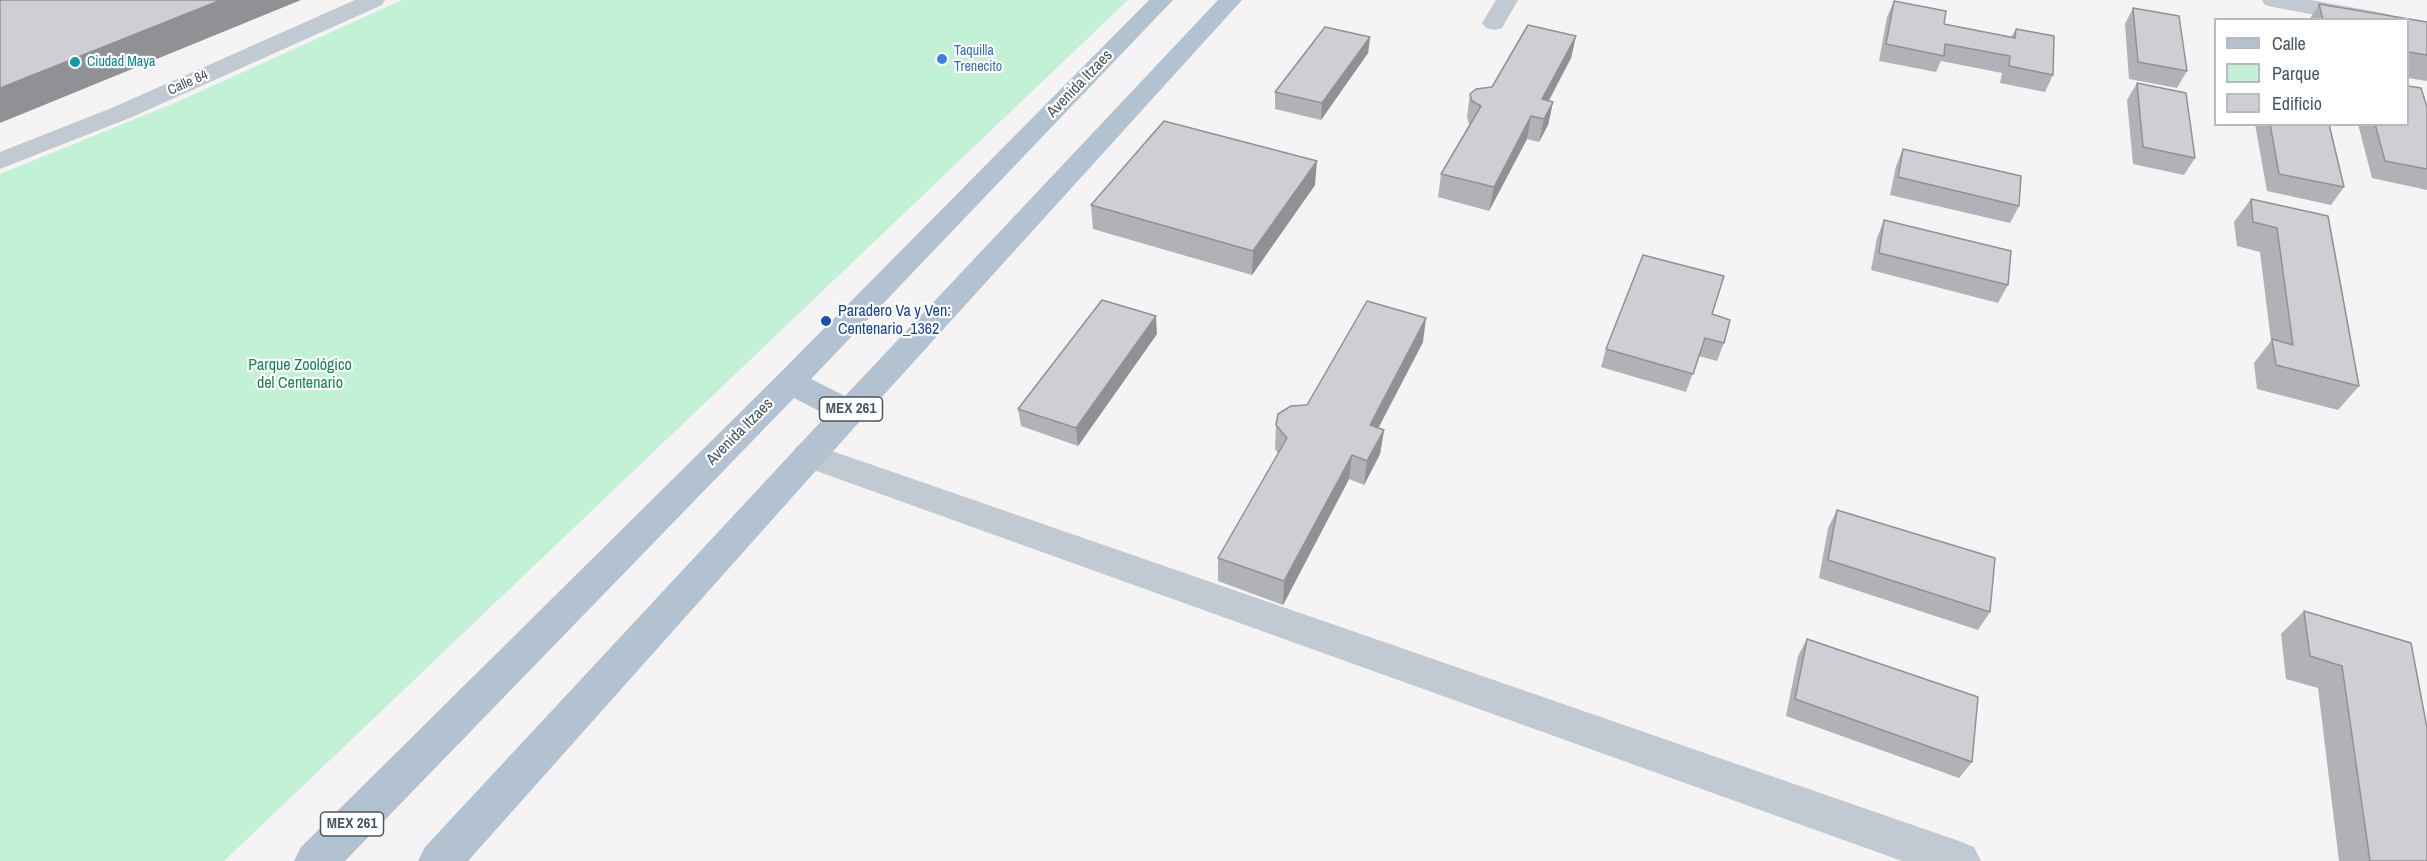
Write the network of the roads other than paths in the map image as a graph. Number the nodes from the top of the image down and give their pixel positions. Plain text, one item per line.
1 (374, 0) edge
2 (1162, 0) edge
3 (1231, 0) edge
4 (1507, 0) edge
5 (2273, 0) edge
6 (2372, 18) edge
7 (1494, 23) dead end
8 (0, 161) edge
9 (790, 382) junction
10 (849, 412) junction
11 (809, 456) junction
12 (470, 842) edge
13 (316, 861) edge
14 (440, 861) edge
15 (1959, 861) edge

1 - 8 street, Calle 84
2 - 9 main road, Avenida Itzaes / MEX 261
3 - 10 main road, MEX 261
4 - 7 street
5 - 6 street
9 - 10 main road
9 - 13 main road, Avenida Itzaes / MEX 261
10 - 11 main road, MEX 261
11 - 12 main road, MEX 261
11 - 15 street
12 - 14 main road, MEX 261

